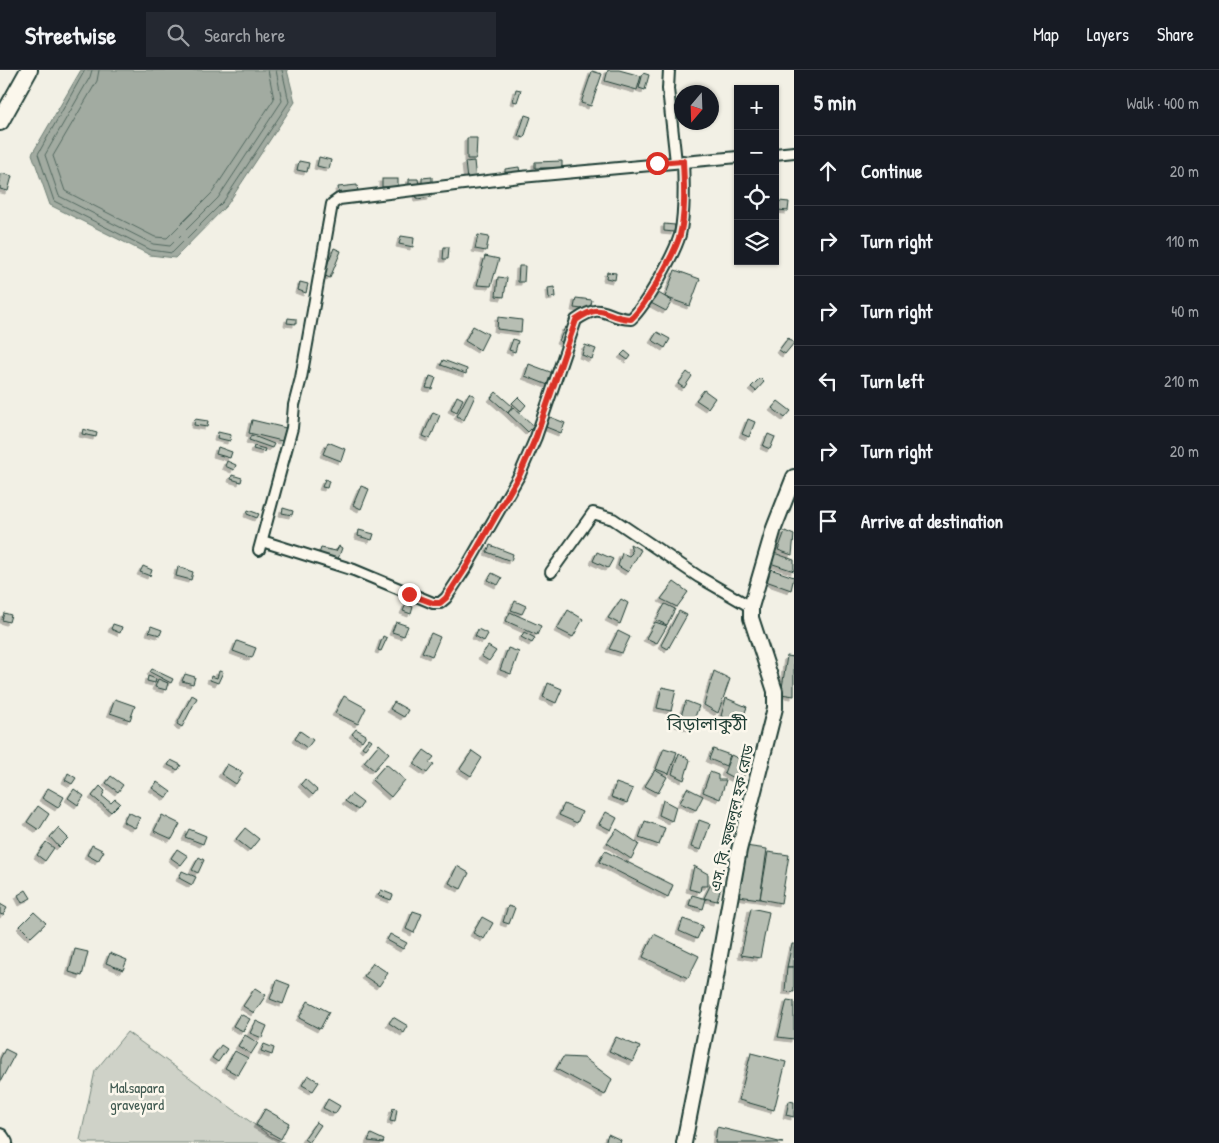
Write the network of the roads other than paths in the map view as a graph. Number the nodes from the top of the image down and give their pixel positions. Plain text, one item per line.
1 (29, 70) edge
2 (670, 70) edge
3 (0, 122) edge
4 (794, 152) edge
5 (779, 154) edge
6 (734, 156) edge
7 (679, 161) junction
8 (794, 477) edge
9 (551, 572) dead end
10 (751, 607) junction
11 (0, 1137) edge
12 (4, 1143) edge
13 (684, 1143) edge

1 - 3 main road
2 - 7 street
4 - 5 street
6 - 7 street
7 - 7 street
8 - 10 main road, এস. বি. ফজলুল হক রোড
9 - 10 street
10 - 13 main road, এস. বি. ফজলুল হক রোড
11 - 12 main road

